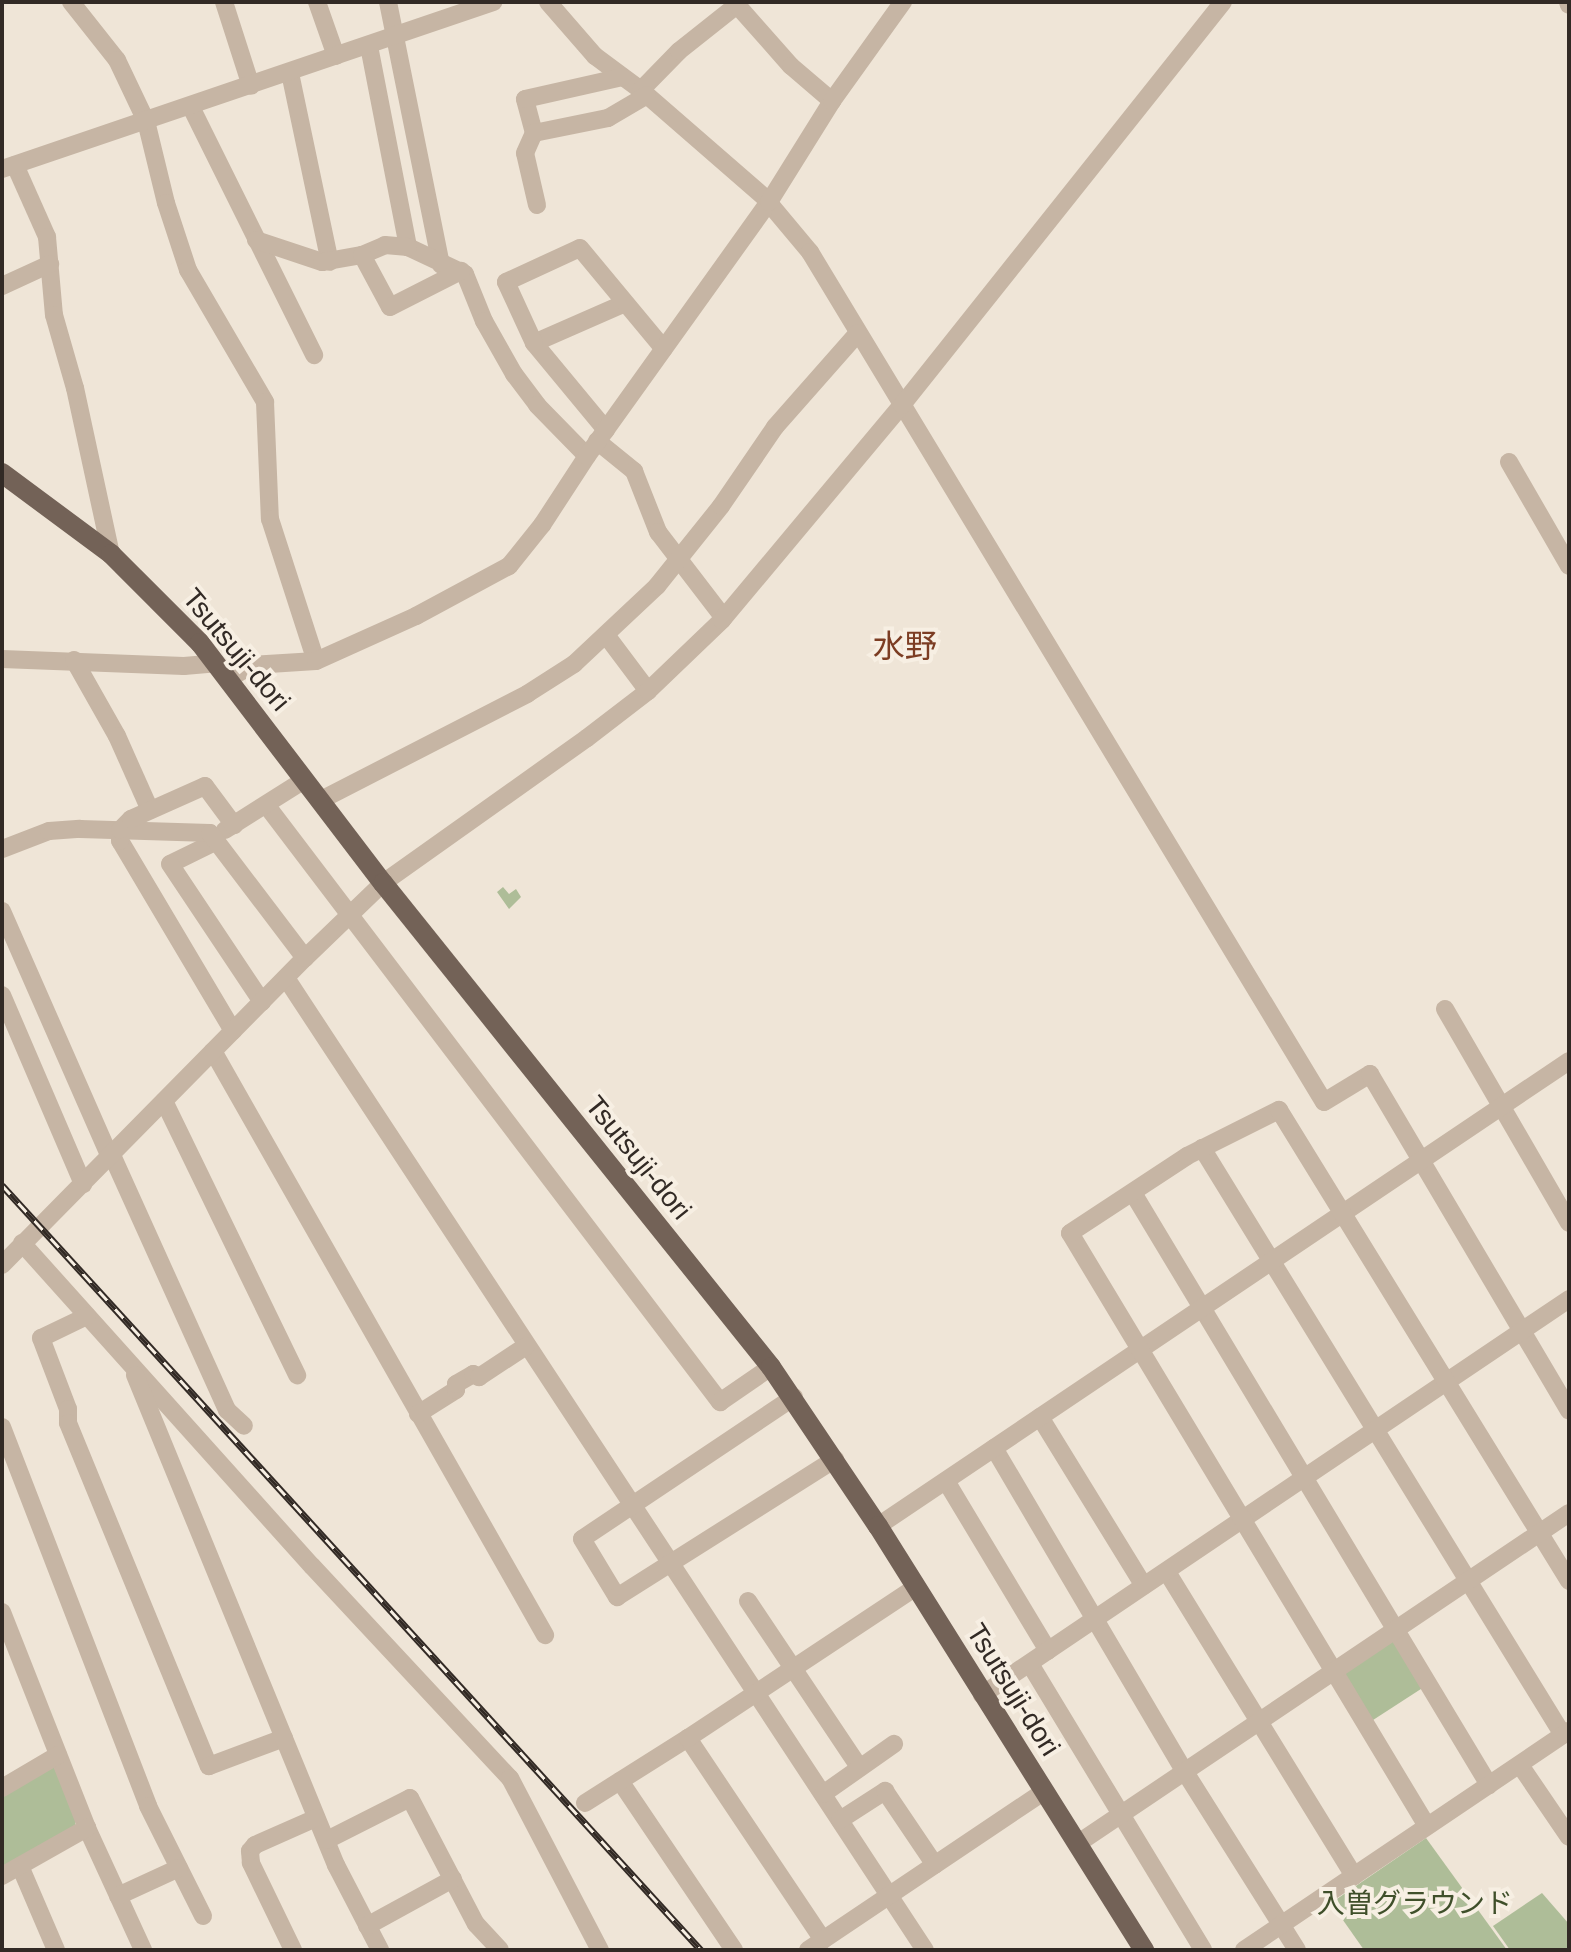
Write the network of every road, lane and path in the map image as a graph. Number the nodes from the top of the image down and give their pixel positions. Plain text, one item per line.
1 (71, 2) edge
2 (224, 2) edge
3 (317, 2) edge
4 (388, 2) edge
5 (493, 2) edge
6 (548, 2) edge
7 (903, 2) edge
8 (1223, 2) edge
9 (395, 37) junction
10 (369, 46) junction
11 (336, 56) junction
12 (290, 73) junction
13 (623, 77) junction
14 (251, 86) junction
15 (644, 93) junction
16 (832, 101) junction
17 (191, 107) junction
18 (146, 121) junction
19 (534, 133) junction
20 (7, 163) edge
21 (769, 202) junction
22 (537, 205) dead end
23 (256, 240) junction
24 (408, 247) junction
25 (362, 255) junction
26 (330, 262) junction
27 (50, 264) junction
28 (441, 265) junction
29 (461, 271) junction
30 (2, 286) edge
31 (625, 303) junction
32 (858, 333) junction
33 (534, 343) junction
34 (664, 349) junction
35 (314, 355) dead end
36 (902, 405) junction
37 (597, 442) junction
38 (1509, 462) dead end
39 (2, 473) edge
40 (111, 554) junction
41 (680, 559) junction
42 (1569, 566) edge
43 (724, 618) junction
44 (606, 635) junction
45 (2, 659) edge
46 (74, 660) junction
47 (316, 661) junction
48 (223, 671) junction
49 (648, 691) junction
50 (304, 780) junction
51 (321, 800) junction
52 (267, 806) junction
53 (150, 810) junction
54 (234, 825) junction
55 (120, 830) junction
56 (214, 837) junction
57 (2, 849) edge
58 (383, 883) junction
59 (2, 911) edge
60 (348, 915) junction
61 (305, 958) junction
62 (286, 978) junction
63 (2, 995) edge
64 (262, 1002) junction
65 (1445, 1009) dead end
66 (233, 1031) junction
67 (213, 1051) junction
68 (1569, 1061) edge
69 (164, 1101) junction
70 (1501, 1106) junction
71 (1202, 1148) junction
72 (110, 1154) junction
73 (1420, 1161) junction
74 (83, 1184) junction
75 (1133, 1193) junction
76 (1344, 1212) junction
77 (1569, 1223) edge
78 (22, 1243) junction
79 (1271, 1261) junction
80 (2, 1265) edge
81 (1569, 1299) edge
82 (1202, 1308) junction
83 (87, 1316) junction
84 (1520, 1331) junction
85 (526, 1346) junction
86 (1140, 1350) junction
87 (771, 1367) junction
88 (133, 1368) junction
89 (297, 1375) dead end
90 (1447, 1380) junction
91 (794, 1397) junction
92 (1569, 1411) edge
93 (418, 1414) junction
94 (1040, 1417) junction
95 (244, 1426) dead end
96 (2, 1427) edge
97 (1376, 1431) junction
98 (994, 1448) junction
99 (835, 1459) junction
100 (1305, 1479) junction
101 (946, 1481) junction
102 (632, 1505) junction
103 (1569, 1513) edge
104 (1243, 1520) junction
105 (878, 1526) junction
106 (1539, 1532) junction
107 (670, 1562) junction
108 (1167, 1572) junction
109 (1467, 1581) junction
110 (1569, 1581) edge
111 (1144, 1586) junction
112 (916, 1587) junction
113 (748, 1601) dead end
114 (2, 1612) edge
115 (1095, 1620) junction
116 (1395, 1630) junction
117 (545, 1635) dead end
118 (1048, 1651) junction
119 (1030, 1664) junction
120 (791, 1669) junction
121 (1335, 1672) junction
122 (755, 1693) junction
123 (982, 1695) junction
124 (1260, 1723) junction
125 (1566, 1733) edge
126 (284, 1738) junction
127 (688, 1738) junction
128 (894, 1744) dead end
129 (58, 1755) junction
130 (1520, 1765) junction
131 (859, 1767) junction
132 (1185, 1772) junction
133 (620, 1781) junction
134 (1489, 1785) junction
135 (2, 1788) edge
136 (1043, 1792) junction
137 (823, 1794) junction
138 (585, 1803) dead end
139 (1121, 1815) junction
140 (316, 1818) junction
141 (840, 1820) junction
142 (1427, 1826) junction
143 (87, 1828) junction
144 (1569, 1837) edge
145 (327, 1840) junction
146 (1077, 1844) junction
147 (935, 1865) junction
148 (20, 1866) junction
149 (179, 1868) junction
150 (2, 1876) edge
151 (1354, 1876) junction
152 (453, 1879) junction
153 (889, 1895) junction
154 (118, 1896) junction
155 (203, 1916) dead end
156 (367, 1926) junction
157 (1280, 1926) junction
158 (815, 1945) edge
159 (56, 1950) edge
160 (143, 1950) edge
161 (293, 1950) edge
162 (380, 1950) edge
163 (500, 1950) edge
164 (600, 1950) edge
165 (734, 1950) edge
166 (925, 1950) edge
167 (1144, 1950) edge
168 (1203, 1950) edge
169 (1244, 1950) edge
170 (1297, 1950) edge

1 - 18 street
2 - 14 street
3 - 11 street
4 - 9 street
5 - 9 street
6 - 13 street
7 - 16 street
8 - 36 street
9 - 10 street
9 - 28 street
10 - 11 street
10 - 24 street
11 - 12 street
12 - 14 street
12 - 26 street
13 - 15 street
13 - 19 street
14 - 17 street
15 - 16 street
15 - 19 street
15 - 21 street
16 - 21 street
17 - 18 street
17 - 23 street
18 - 20 street
18 - 47 street
19 - 22 street
20 - 27 street
21 - 32 street
21 - 34 street
23 - 26 street
23 - 35 street
24 - 25 street
24 - 28 street
25 - 26 street
25 - 29 street
27 - 30 street
27 - 40 street
28 - 29 street
29 - 37 street
31 - 33 street
31 - 33 street
31 - 34 street
32 - 36 street
32 - 41 street
33 - 37 street
34 - 37 street
36 - 43 street
36 - 73 street
37 - 41 street
37 - 47 street
38 - 42 street
39 - 40 main road, Tsutsuji-dori
40 - 48 main road, Tsutsuji-dori
41 - 43 street
41 - 44 street
43 - 49 street
44 - 49 street
44 - 51 street
45 - 46 street
46 - 48 street
46 - 53 street
47 - 48 street
48 - 50 main road, Tsutsuji-dori
49 - 58 street
50 - 51 main road, Tsutsuji-dori
50 - 52 street
51 - 58 main road, Tsutsuji-dori
52 - 54 street
52 - 60 street
53 - 54 street
53 - 55 street
54 - 56 street
55 - 56 street
55 - 57 street
55 - 66 street
56 - 61 street
56 - 64 street
58 - 60 street
58 - 87 main road, Tsutsuji-dori
59 - 72 street
60 - 61 street
60 - 87 street
61 - 62 street
62 - 64 street
62 - 85 street
63 - 74 street
64 - 66 street
65 - 70 street
66 - 67 street
67 - 69 street
67 - 93 street
68 - 70 street
69 - 72 street
69 - 89 street
70 - 73 street
70 - 77 street
71 - 75 street
71 - 76 street
71 - 79 street
72 - 74 street
72 - 95 street
73 - 76 street
73 - 84 street
74 - 78 street
75 - 82 street
75 - 86 street
76 - 79 street
76 - 90 street
78 - 80 street
78 - 83 street
79 - 82 street
79 - 97 street
81 - 84 street
82 - 86 street
82 - 100 street
83 - 88 street
83 - 126 street
84 - 90 street
84 - 92 street
85 - 93 street
85 - 102 street
86 - 94 street
86 - 104 street
87 - 91 main road, Tsutsuji-dori
88 - 126 street
88 - 164 street
90 - 97 street
90 - 106 street
91 - 99 main road, Tsutsuji-dori
91 - 102 street
93 - 117 street
94 - 98 street
94 - 111 street
96 - 149 street
97 - 100 street
97 - 109 street
98 - 101 street
98 - 115 street
99 - 105 main road, Tsutsuji-dori
99 - 107 street
100 - 104 street
100 - 116 street
101 - 105 street
101 - 118 street
102 - 107 street
102 - 107 street
103 - 106 street
104 - 108 street
104 - 121 street
105 - 112 main road, Tsutsuji-dori
106 - 109 street
106 - 110 street
107 - 122 street
108 - 111 street
108 - 124 street
109 - 116 street
109 - 125 street
111 - 115 street
112 - 120 street
112 - 123 main road, Tsutsuji-dori
113 - 120 street
114 - 129 street
115 - 118 street
115 - 132 street
116 - 121 street
116 - 134 street
118 - 119 street
119 - 123 street
119 - 139 street
120 - 122 street
120 - 131 street
121 - 124 street
121 - 142 street
122 - 127 street
122 - 137 street
123 - 136 main road, Tsutsuji-dori
124 - 132 street
124 - 151 street
125 - 130 street
126 - 140 street
127 - 133 street
127 - 158 street
128 - 131 street
129 - 135 street
129 - 143 street
130 - 134 street
130 - 144 street
131 - 137 street
132 - 139 street
132 - 157 street
133 - 138 street
133 - 165 street
134 - 142 street
136 - 146 main road, Tsutsuji-dori
136 - 147 street
137 - 141 street
139 - 146 street
139 - 168 street
140 - 145 street
140 - 161 street
141 - 147 street
141 - 153 street
142 - 151 street
143 - 148 street
143 - 154 street
145 - 152 street
145 - 156 street
146 - 167 main road, Tsutsuji-dori
147 - 153 street
148 - 150 street
148 - 159 street
149 - 154 street
149 - 155 street
151 - 157 street
152 - 156 street
152 - 163 street
153 - 158 street
153 - 166 street
154 - 160 street
156 - 162 street
157 - 169 street
157 - 170 street

